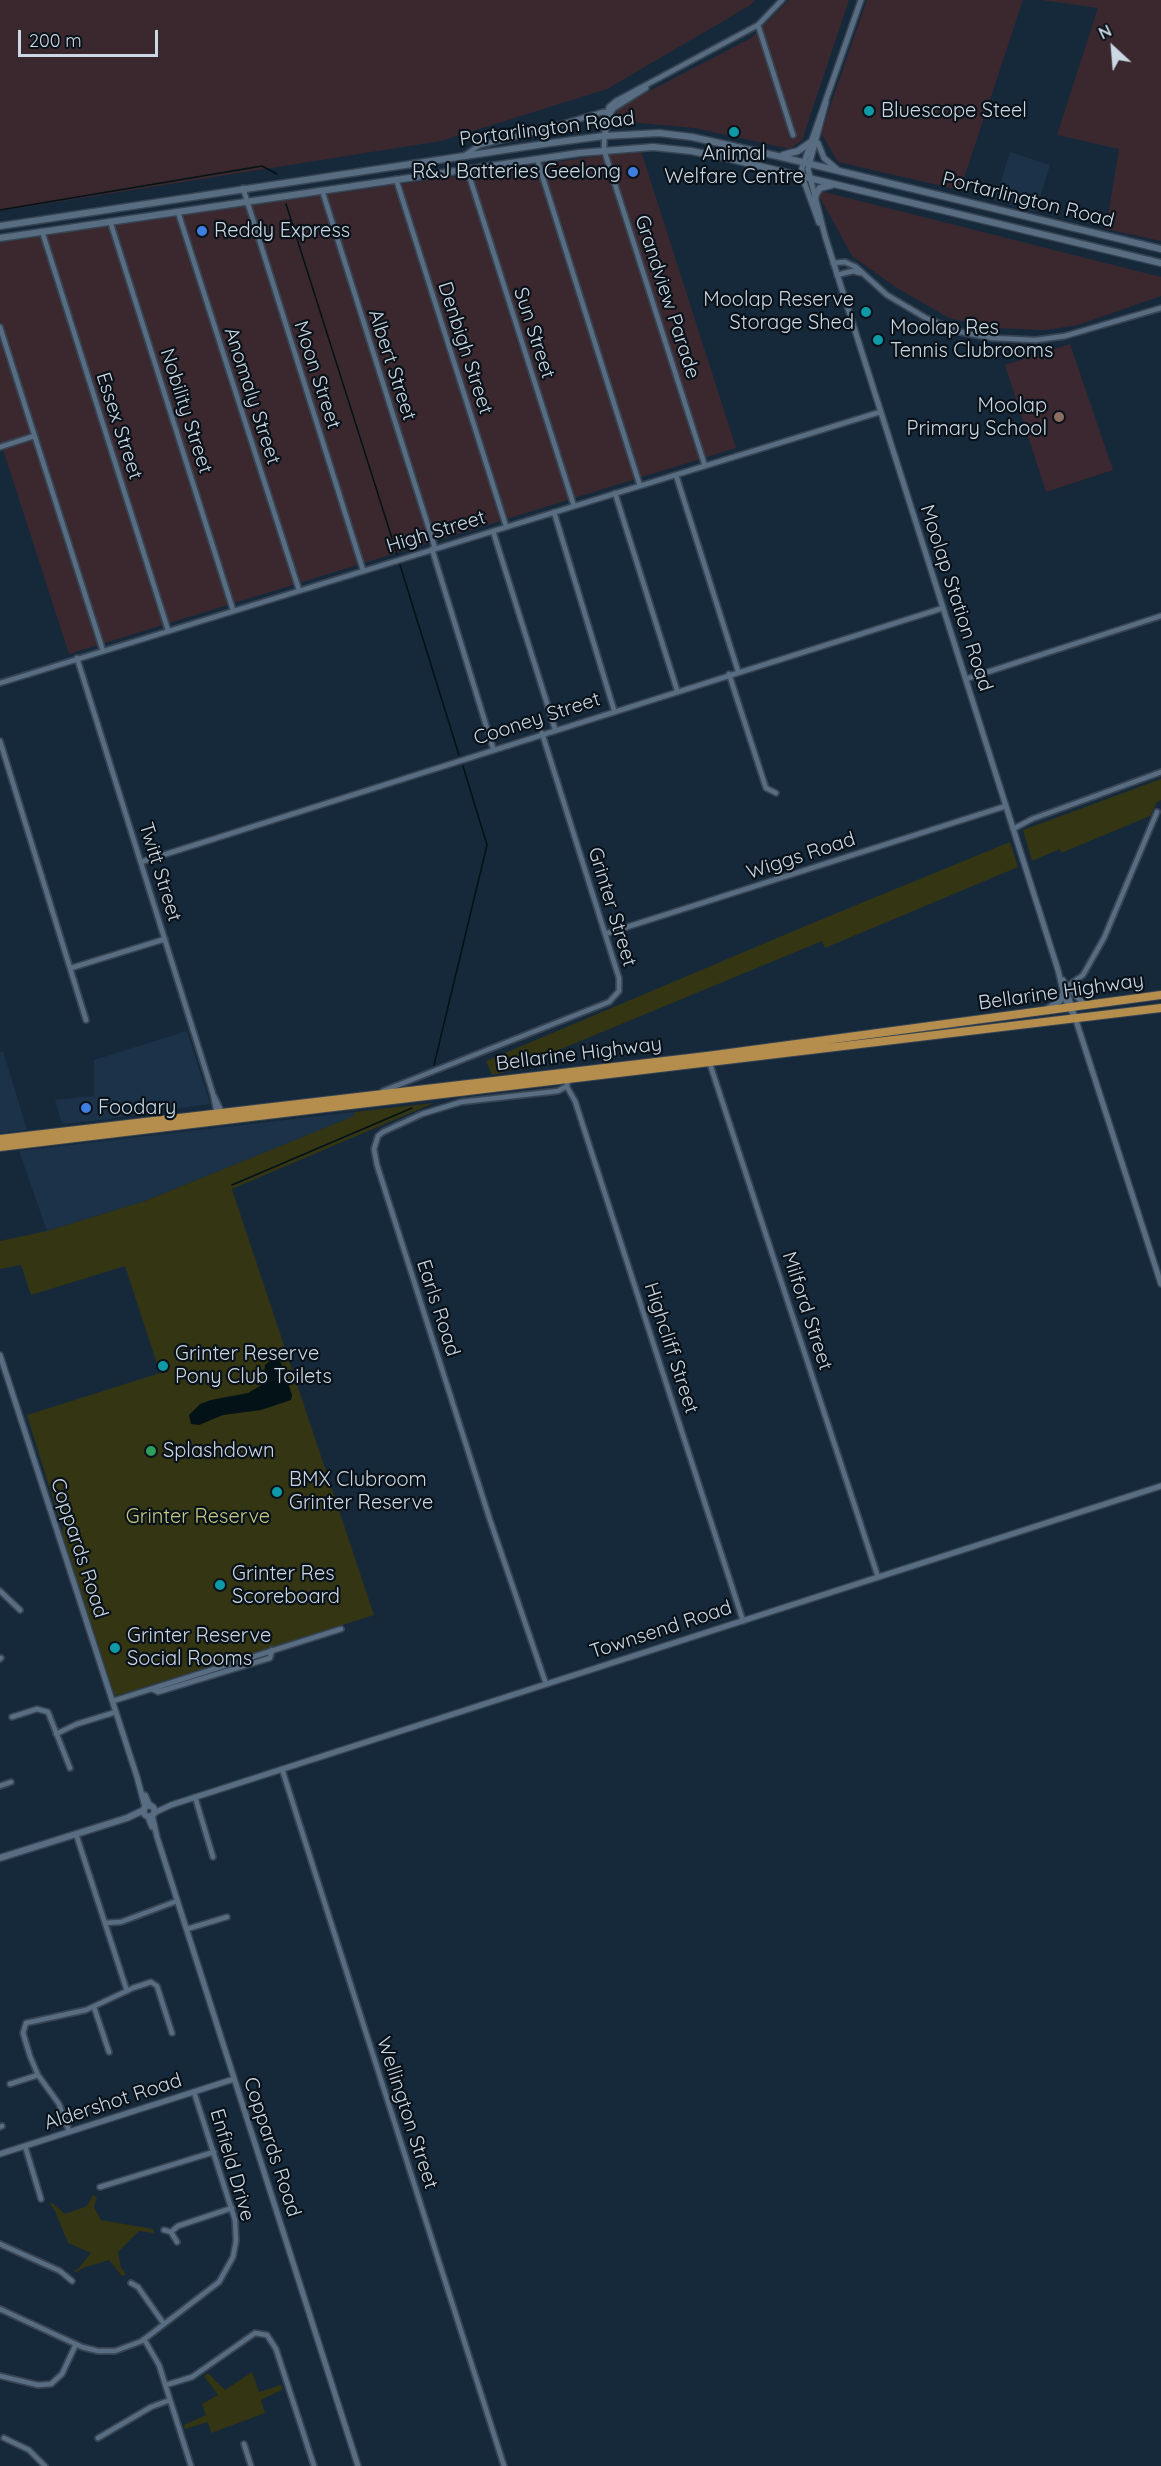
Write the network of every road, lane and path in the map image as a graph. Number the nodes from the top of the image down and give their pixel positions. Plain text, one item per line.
1 (783, 0) edge
2 (861, 0) edge
3 (758, 25) junction
4 (826, 102) junction
5 (608, 112) junction
6 (794, 135) dead end
7 (604, 136) junction
8 (818, 138) junction
9 (811, 142) junction
10 (604, 150) junction
11 (773, 155) junction
12 (465, 156) junction
13 (537, 159) junction
14 (807, 163) junction
15 (468, 169) junction
16 (838, 170) junction
17 (805, 177) junction
18 (396, 179) junction
19 (836, 184) junction
20 (243, 188) junction
21 (322, 190) junction
22 (815, 200) junction
23 (246, 201) junction
24 (178, 212) junction
25 (110, 222) junction
26 (0, 226) edge
27 (42, 231) junction
28 (825, 236) junction
29 (0, 238) edge
30 (1161, 249) edge
31 (833, 262) junction
32 (1161, 263) edge
33 (863, 274) junction
34 (837, 275) junction
35 (1161, 308) edge
36 (0, 327) edge
37 (880, 412) junction
38 (34, 436) junction
39 (0, 447) edge
40 (705, 466) junction
41 (676, 475) junction
42 (640, 486) junction
43 (615, 493) junction
44 (574, 506) junction
45 (554, 512) junction
46 (506, 526) junction
47 (493, 531) junction
48 (434, 549) junction
49 (363, 570) junction
50 (298, 590) junction
51 (943, 608) junction
52 (233, 610) junction
53 (1161, 616) edge
54 (168, 630) junction
55 (103, 651) junction
56 (77, 658) junction
57 (738, 671) junction
58 (729, 674) junction
59 (966, 679) junction
60 (0, 683) edge
61 (677, 690) junction
62 (614, 710) junction
63 (555, 729) junction
64 (542, 733) junction
65 (0, 741) edge
66 (493, 748) junction
67 (1161, 772) edge
68 (776, 793) dead end
69 (1006, 807) junction
70 (1157, 812) dead end
71 (1013, 828) junction
72 (141, 861) junction
73 (605, 934) junction
74 (165, 939) junction
75 (71, 968) junction
76 (1065, 987) junction
77 (1161, 995) edge
78 (1085, 1005) junction
79 (1071, 1007) junction
80 (1161, 1008) edge
81 (1044, 1011) junction
82 (1075, 1018) junction
83 (86, 1020) dead end
84 (708, 1059) junction
85 (425, 1075) junction
86 (568, 1079) junction
87 (412, 1090) junction
88 (376, 1094) junction
89 (399, 1099) junction
90 (220, 1115) junction
91 (0, 1139) edge
92 (0, 1147) edge
93 (1161, 1284) edge
94 (0, 1355) edge
95 (1161, 1486) edge
96 (878, 1577) junction
97 (0, 1591) edge
98 (20, 1610) dead end
99 (743, 1621) junction
100 (341, 1629) dead end
101 (546, 1684) junction
102 (113, 1701) junction
103 (116, 1712) junction
104 (12, 1717) dead end
105 (56, 1734) junction
106 (70, 1768) dead end
107 (282, 1769) junction
108 (11, 1782) dead end
109 (0, 1785) edge
110 (195, 1797) junction
111 (149, 1811) junction
112 (76, 1834) junction
113 (213, 1857) dead end
114 (0, 1858) edge
115 (177, 1901) junction
116 (227, 1917) dead end
117 (105, 1923) junction
118 (187, 1929) junction
119 (127, 1991) junction
120 (94, 2007) junction
121 (172, 2033) dead end
122 (109, 2052) dead end
123 (38, 2075) junction
124 (234, 2079) junction
125 (10, 2084) dead end
126 (194, 2092) junction
127 (69, 2131) junction
128 (25, 2146) junction
129 (214, 2152) junction
130 (0, 2154) edge
131 (100, 2187) dead end
132 (41, 2199) dead end
133 (232, 2208) junction
134 (164, 2230) dead end
135 (171, 2232) junction
136 (177, 2242) dead end
137 (0, 2244) edge
138 (72, 2282) dead end
139 (131, 2283) dead end
140 (0, 2308) edge
141 (164, 2324) junction
142 (144, 2339) junction
143 (76, 2344) junction
144 (0, 2376) edge
145 (166, 2385) junction
146 (170, 2400) junction
147 (4, 2438) dead end
148 (98, 2438) dead end
149 (244, 2444) dead end
150 (45, 2466) edge
151 (191, 2466) edge
152 (251, 2466) edge
153 (314, 2466) edge
154 (358, 2466) edge
155 (504, 2466) edge

1 - 3 street
2 - 4 street
3 - 5 street
3 - 6 street
4 - 8 street
4 - 9 street
5 - 7 street, Grandview Parade
5 - 12 street
7 - 10 street, Grandview Parade
7 - 11 main road, Portarlington Road
7 - 12 main road, Portarlington Road
8 - 14 street
8 - 16 street
9 - 11 main road
9 - 14 street
10 - 13 main road, Portarlington Road
10 - 17 main road, Portarlington Road
10 - 40 street, Grandview Parade
11 - 14 main road, Portarlington Road
12 - 20 main road, Portarlington Road
13 - 15 main road, Portarlington Road
13 - 42 street
14 - 16 main road, Portarlington Road
14 - 17 street
15 - 18 main road, Portarlington Road
15 - 44 street, Sun Street
16 - 30 main road, Portarlington Road
17 - 19 main road, Portarlington Road
17 - 22 street, Moolap Station Road
17 - 28 street, Moolap Station Road
18 - 21 main road, Portarlington Road
18 - 46 street, Denbigh Street
19 - 22 main road
19 - 32 main road, Portarlington Road
20 - 23 street, Moon Street
20 - 26 main road, Portarlington Road
21 - 23 main road, Portarlington Road
21 - 48 street, Albert Street
22 - 28 street, Moolap Station Road
23 - 24 main road, Portarlington Road
23 - 49 street, Moon Street
24 - 25 main road, Portarlington Road
24 - 50 street, Anomaly Street
25 - 27 main road, Portarlington Road
25 - 52 street, Nobility Street
27 - 29 main road, Portarlington Road
27 - 54 street, Essex Street
28 - 31 street, Moolap Station Road
31 - 33 street
31 - 34 street, Moolap Station Road
33 - 34 street
33 - 35 street
34 - 37 street, Moolap Station Road
36 - 38 street
37 - 40 street, High Street
37 - 51 street, Moolap Station Road
38 - 39 street
38 - 55 street
40 - 41 street, High Street
41 - 42 street, High Street
41 - 57 street
42 - 43 street, High Street
43 - 44 street, High Street
43 - 61 street
44 - 45 street, High Street
45 - 46 street, High Street
45 - 62 street
46 - 47 street, High Street
47 - 48 street, High Street
47 - 63 street
48 - 49 street, High Street
48 - 66 street, Albert Street
49 - 50 street, High Street
50 - 52 street, High Street
51 - 57 street, Cooney Street
51 - 59 street, Moolap Station Road
52 - 54 street, High Street
53 - 59 street
54 - 55 street, High Street
55 - 56 street, High Street
56 - 60 street, High Street
56 - 72 street, Twitt Street
57 - 58 street, Cooney Street
58 - 61 street, Cooney Street
58 - 68 street
59 - 69 street, Moolap Station Road
61 - 62 street, Cooney Street
62 - 63 street, Cooney Street
63 - 64 street, Cooney Street
64 - 66 street, Cooney Street
64 - 73 street, Grinter Street
65 - 75 street
66 - 72 street, Cooney Street
67 - 71 street
69 - 71 street, Moolap Station Road
69 - 73 street, Wiggs Road
70 - 76 street
71 - 76 street, Moolap Station Road
72 - 74 street, Twitt Street
73 - 85 street, Grinter Street
74 - 75 street
74 - 90 street, Twitt Street
75 - 83 street
76 - 78 street
76 - 79 street, Moolap Station Road
76 - 81 street
77 - 78 highway, Bellarine Highway
78 - 79 highway, Bellarine Highway
79 - 81 highway, Bellarine Highway
79 - 82 street, Moolap Station Road
80 - 82 highway, Bellarine Highway
81 - 84 highway, Bellarine Highway
82 - 84 highway, Bellarine Highway
82 - 93 street, Moolap Station Road
84 - 86 highway, Bellarine Highway
84 - 96 street, Milford Street
85 - 87 street, Grinter Street
85 - 88 street, Grinter Street
86 - 87 highway, Bellarine Highway
86 - 89 highway, Bellarine Highway
86 - 99 street, Highcliff Street
86 - 101 street, Earls Road
87 - 88 highway, Bellarine Highway
87 - 89 highway
88 - 90 highway, Bellarine Highway
89 - 90 highway, Bellarine Highway
90 - 91 highway, Bellarine Highway
90 - 92 highway, Bellarine Highway
94 - 102 street, Coppards Road
95 - 96 street, Townsend Road
96 - 99 street, Townsend Road
97 - 98 street
99 - 101 street, Townsend Road
100 - 102 street
101 - 107 street, Townsend Road
102 - 103 street, Coppards Road
103 - 105 street
103 - 111 street, Coppards Road
104 - 105 street
105 - 106 street
107 - 110 street, Townsend Road
107 - 155 street, Wellington Street
108 - 109 street
110 - 111 street, Townsend Road
110 - 113 street
111 - 112 main road, Townsend Road
111 - 115 street, Coppards Road
112 - 114 main road, Townsend Road
112 - 117 street
115 - 117 street
115 - 118 street, Coppards Road
116 - 118 street
117 - 119 street
118 - 124 street, Coppards Road
119 - 120 street
119 - 121 street
120 - 122 street
120 - 123 street
123 - 125 street
123 - 127 street
124 - 126 street, Aldershot Road
124 - 154 street, Coppards Road
126 - 127 street, Aldershot Road
126 - 129 street, Enfield Drive
127 - 128 street, Aldershot Road
128 - 130 street, Aldershot Road
128 - 132 street
129 - 131 street
129 - 133 street, Enfield Drive
133 - 135 street
133 - 141 street, Enfield Drive
134 - 135 street
135 - 136 street
137 - 138 street
139 - 141 street
140 - 143 street, Enfield Drive
141 - 142 street, Enfield Drive
142 - 143 street, Enfield Drive
142 - 145 street
143 - 144 street
145 - 146 street
145 - 153 street
146 - 148 street
146 - 151 street
147 - 150 street
149 - 152 street

